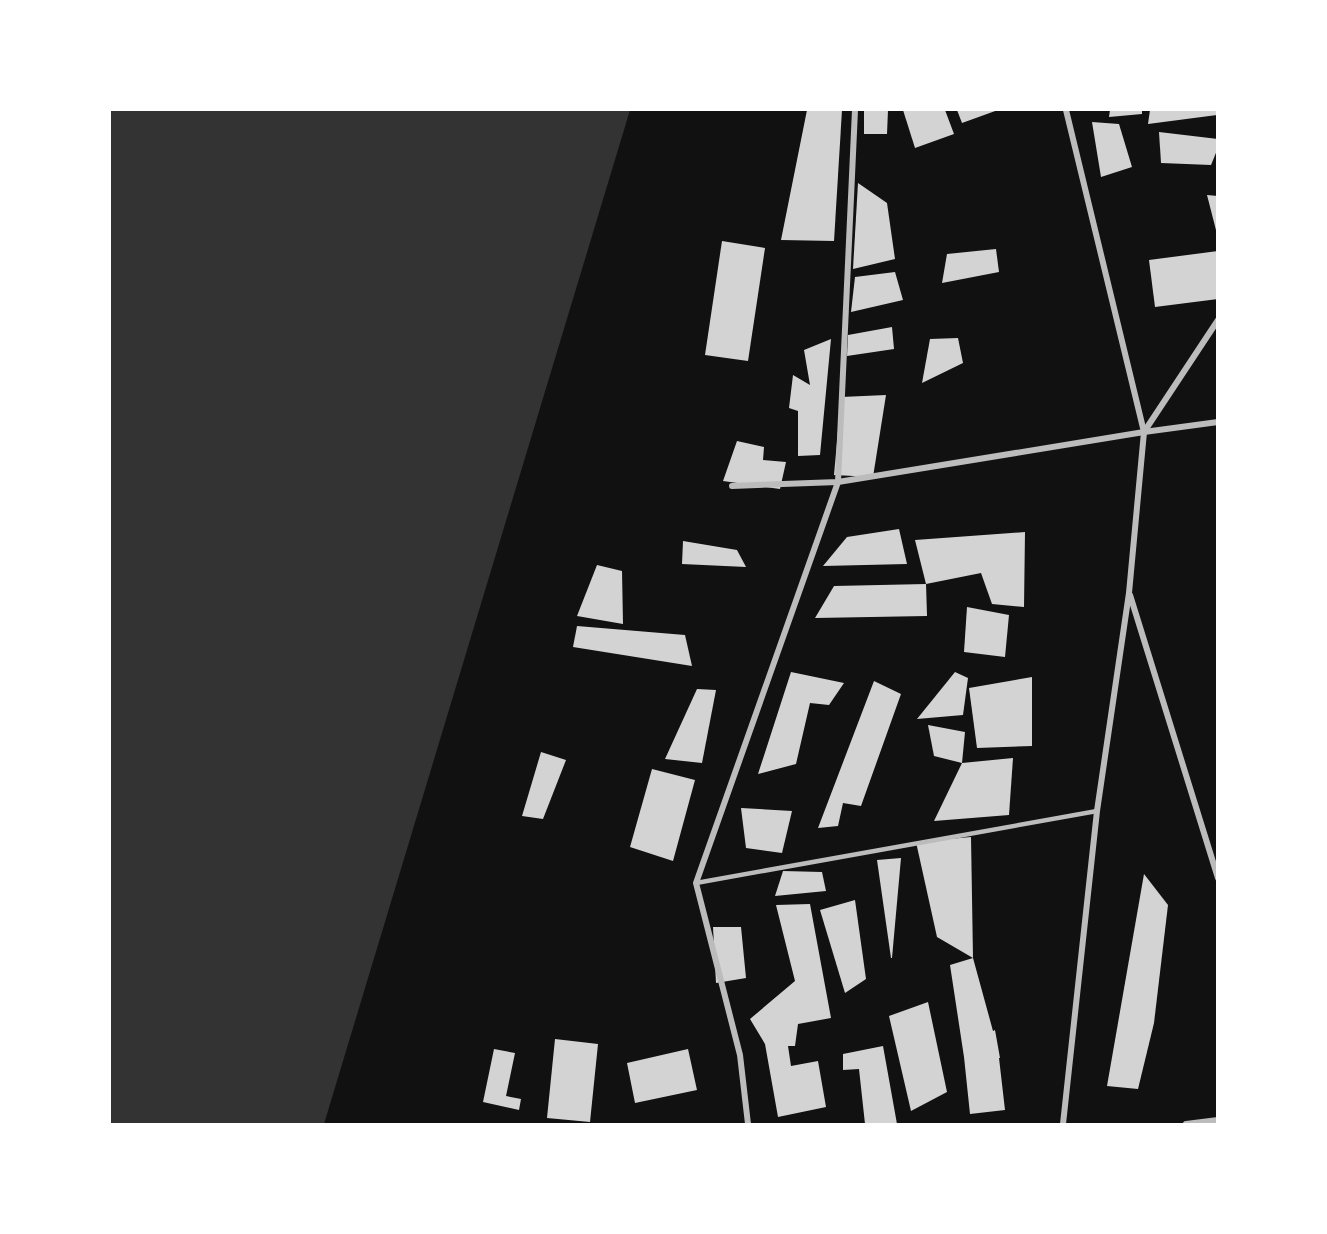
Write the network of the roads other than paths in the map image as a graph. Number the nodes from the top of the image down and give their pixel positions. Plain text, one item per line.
1 (855, 110) edge
2 (1066, 110) edge
3 (1218, 320) edge
4 (1218, 422) edge
5 (1144, 432) junction
6 (838, 482) junction
7 (732, 486) dead end
8 (1129, 593) junction
9 (1097, 811) junction
10 (1218, 878) edge
11 (696, 884) junction
12 (1218, 1120) edge
13 (748, 1125) edge
14 (1063, 1125) edge
15 (1186, 1125) edge

1 - 6 street
2 - 5 street
3 - 5 street
4 - 5 street
5 - 6 street
5 - 8 street
6 - 7 street
6 - 11 street
8 - 9 street
8 - 10 street
9 - 11 lane
9 - 14 street
11 - 13 street
12 - 15 street

